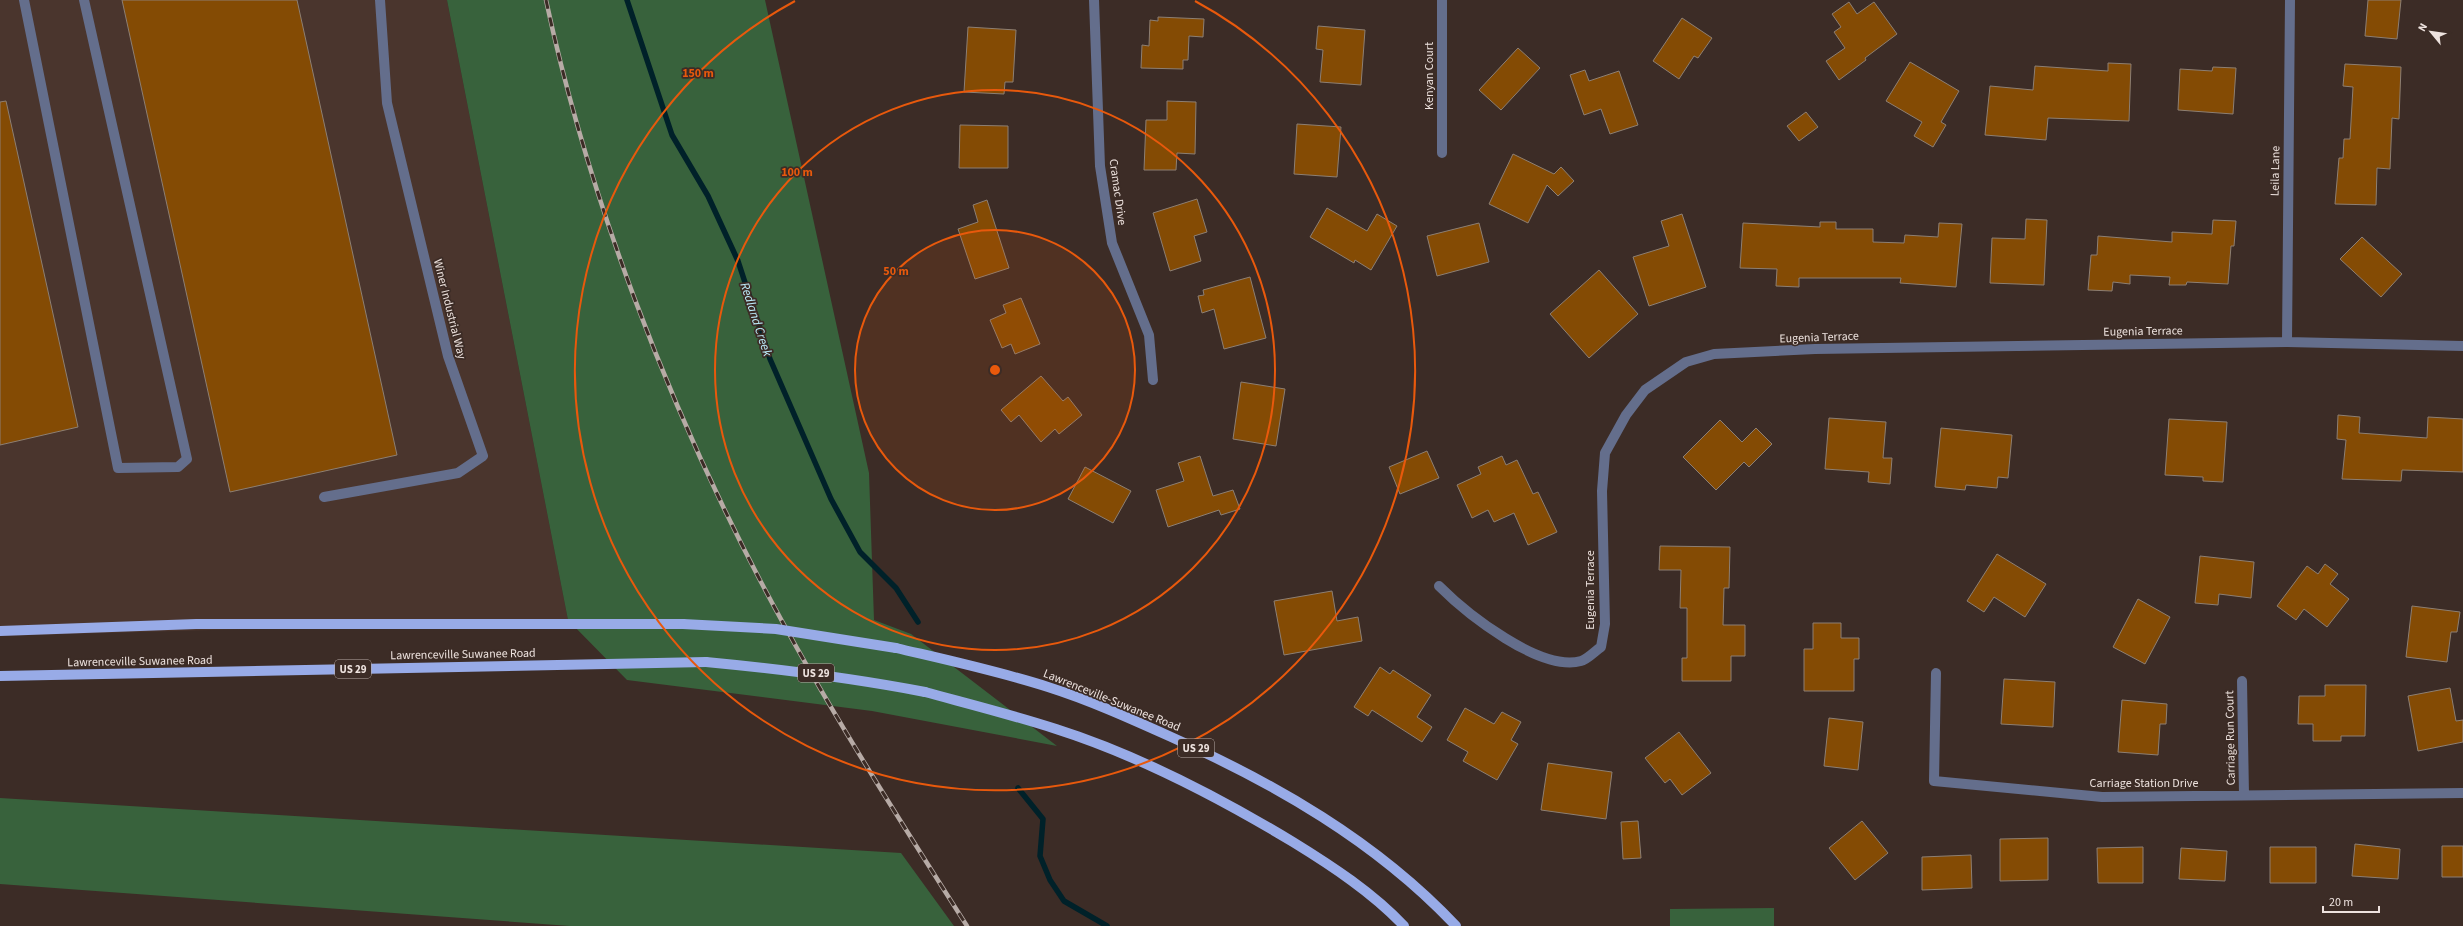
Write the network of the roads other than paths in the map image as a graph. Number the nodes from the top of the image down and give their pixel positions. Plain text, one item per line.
1 (24, 0) edge
2 (84, 0) edge
3 (380, 0) edge
4 (1094, 0) edge
5 (1442, 0) edge
6 (2290, 0) edge
7 (1442, 153) dead end
8 (2287, 342) junction
9 (2463, 346) edge
10 (1153, 380) dead end
11 (324, 497) dead end
12 (1439, 586) dead end
13 (0, 630) edge
14 (1936, 673) dead end
15 (0, 676) edge
16 (2242, 681) dead end
17 (2463, 793) edge
18 (2244, 796) junction
19 (1404, 926) edge
20 (1456, 926) edge

1 - 2 street
3 - 11 street, Winer Industrial Way
4 - 10 street, Cramac Drive
5 - 7 street, Kenyan Court
6 - 8 street, Leila Lane
8 - 9 street, Eugenia Terrace
8 - 12 street, Eugenia Terrace
13 - 20 main road, Lawrenceville-Suwanee Road / US 29, bridge
14 - 18 street, Carriage Station Drive
15 - 19 main road, Lawrenceville Suwanee Road / US 29, bridge
16 - 18 street, Carriage Run Court
17 - 18 street, Carriage Station Drive

